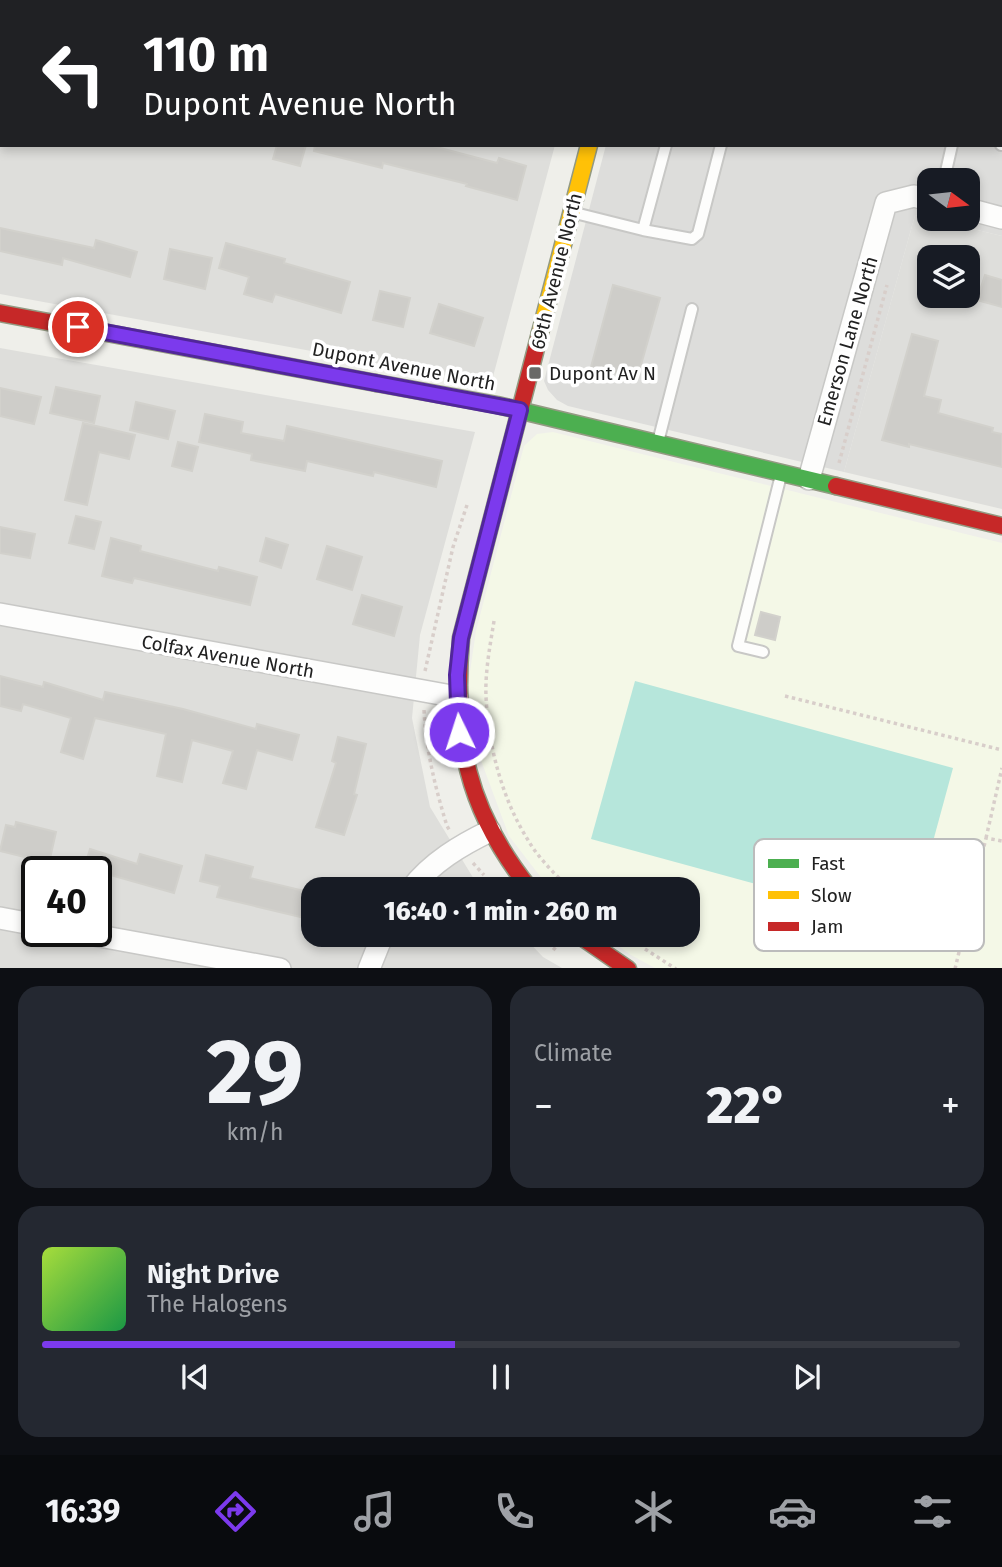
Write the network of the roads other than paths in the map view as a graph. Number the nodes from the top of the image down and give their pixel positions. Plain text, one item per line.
1 (588, 147) edge
2 (665, 147) edge
3 (720, 147) edge
4 (952, 147) edge
5 (947, 168) edge
6 (917, 197) edge
7 (570, 212) junction
8 (980, 212) edge
9 (1002, 218) edge
10 (643, 230) junction
11 (692, 309) dead end
12 (0, 313) edge
13 (520, 410) junction
14 (657, 443) junction
15 (782, 473) junction
16 (809, 479) junction
17 (1002, 526) edge
18 (0, 614) edge
19 (762, 652) dead end
20 (457, 697) junction
21 (490, 831) junction
22 (423, 877) edge
23 (520, 877) edge
24 (0, 918) edge
25 (21, 922) edge
26 (112, 938) edge
27 (378, 947) edge
28 (596, 947) edge
29 (280, 968) edge
30 (369, 968) edge
31 (628, 968) edge

1 - 7 street, 69th Avenue North
2 - 10 lane
3 - 10 lane
4 - 5 lane
6 - 16 street, Emerson Lane North
7 - 10 lane
7 - 13 street, 69th Avenue North
8 - 9 street
11 - 14 lane
12 - 13 street, Dupont Avenue North
13 - 14 street, Dupont Avenue North
13 - 20 street, 69th Avenue North
14 - 15 street, Dupont Avenue North
15 - 16 street, Dupont Avenue North
15 - 19 lane
16 - 17 street, Dupont Avenue North
18 - 20 street, Colfax Avenue North
20 - 21 street, 69th Avenue North
21 - 22 street
21 - 23 street, 69th Avenue North
24 - 25 street
26 - 29 street
27 - 30 street
28 - 31 street

